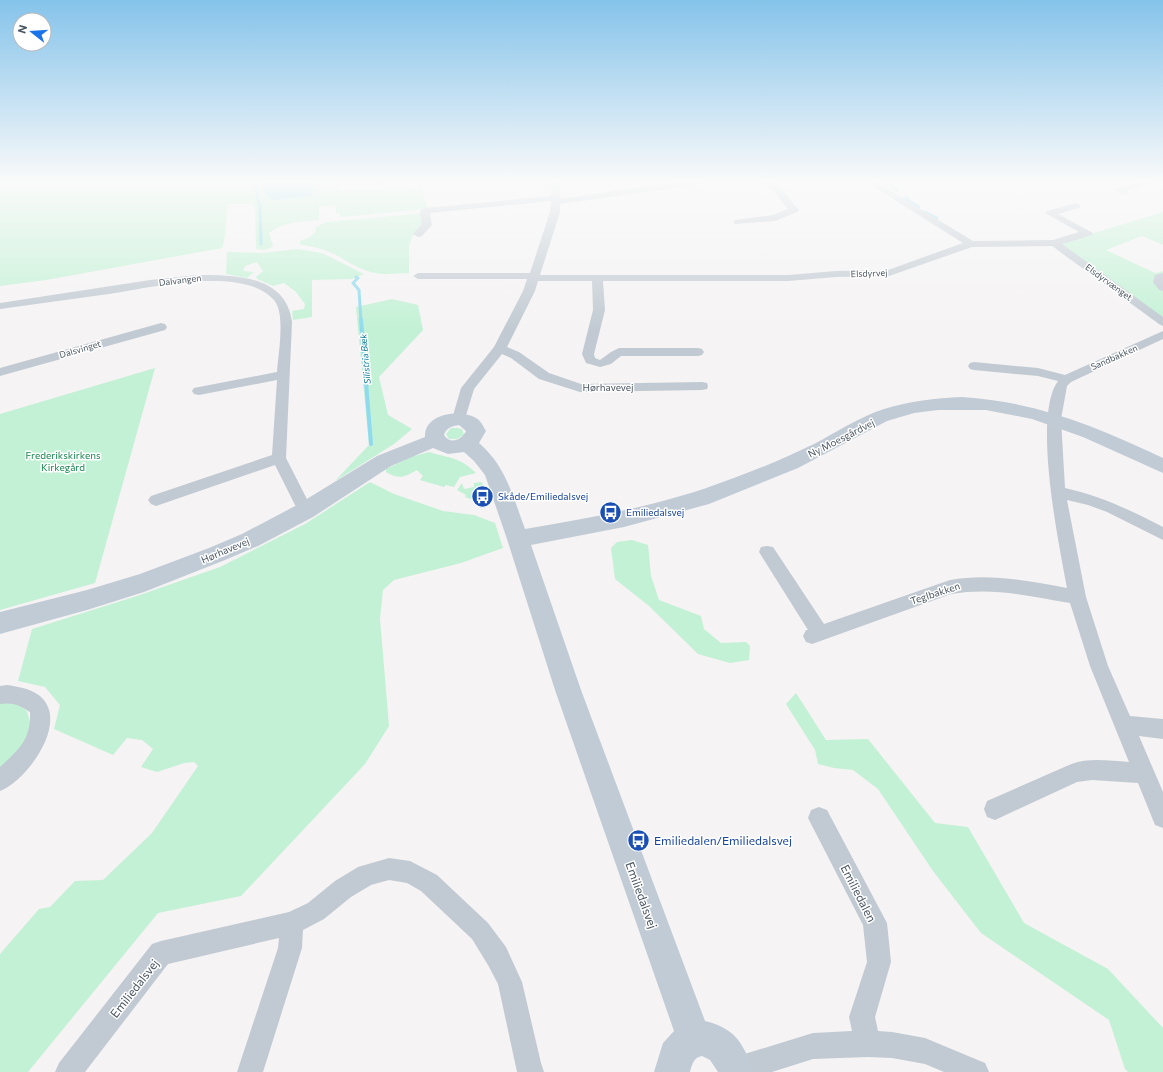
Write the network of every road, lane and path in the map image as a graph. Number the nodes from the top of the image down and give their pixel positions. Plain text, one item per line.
1 (422, 230) edge
2 (549, 230) edge
3 (948, 230) edge
4 (1082, 230) edge
5 (418, 234) dead end
6 (971, 244) junction
7 (1054, 244) junction
8 (418, 276) dead end
9 (1163, 276) edge
10 (534, 277) junction
11 (597, 279) junction
12 (1163, 288) edge
13 (0, 306) edge
14 (1163, 322) edge
15 (161, 327) dead end
16 (1163, 335) edge
17 (500, 348) junction
18 (698, 352) dead end
19 (974, 366) dead end
20 (0, 372) edge
21 (284, 375) junction
22 (1066, 379) junction
23 (702, 386) dead end
24 (200, 391) dead end
25 (459, 419) junction
26 (1054, 419) junction
27 (435, 440) junction
28 (467, 444) junction
29 (279, 458) junction
30 (1163, 466) edge
31 (1058, 492) junction
32 (156, 500) dead end
33 (305, 511) junction
34 (1163, 534) edge
35 (518, 539) junction
36 (767, 552) dead end
37 (1077, 597) junction
38 (0, 622) edge
39 (0, 695) edge
40 (1124, 725) junction
41 (1163, 729) edge
42 (1144, 773) junction
43 (0, 781) edge
44 (995, 809) dead end
45 (1163, 817) edge
46 (818, 818) dead end
47 (292, 923) junction
48 (694, 1038) junction
49 (867, 1044) junction
50 (736, 1071) edge
51 (68, 1072) edge
52 (250, 1072) edge
53 (531, 1072) edge
54 (672, 1072) edge
55 (976, 1072) edge

1 - 5 street
2 - 10 street
3 - 6 street
4 - 7 street, Elsdyrvej
6 - 7 street, Elsdyrvej
6 - 11 street, Elsdyrvej
7 - 14 street, Elsdyrvænget
8 - 10 street
9 - 12 street
10 - 11 street, Elsdyrvej
10 - 17 street
11 - 18 street
13 - 21 street, Dalvangen
15 - 20 street, Dalsvinget
16 - 22 street, Sandbakken
17 - 23 street, Hørhavevej
17 - 25 street
19 - 22 street
21 - 24 street
21 - 29 street, Dalvangen
22 - 26 street
25 - 27 street
25 - 28 street
26 - 30 street, Ny Moesgårdvej
26 - 31 street
26 - 35 street, Ny Moesgårdvej
27 - 28 street
27 - 33 street, Hørhavevej
28 - 35 street, Emiliedalsvej
29 - 32 street
29 - 33 street, Dalvangen
31 - 34 street
31 - 37 street
33 - 38 street, Hørhavevej
35 - 48 street, Emiliedalsvej
36 - 37 street, Teglbakken
37 - 40 street
39 - 43 street
40 - 41 street
40 - 42 street
42 - 44 street
42 - 45 street
46 - 49 street, Emiliedalen
47 - 51 street, Emiliedalsvej
47 - 52 street
47 - 53 street, Emiliedalsvej
48 - 50 street
48 - 54 street
49 - 50 street
49 - 55 street

